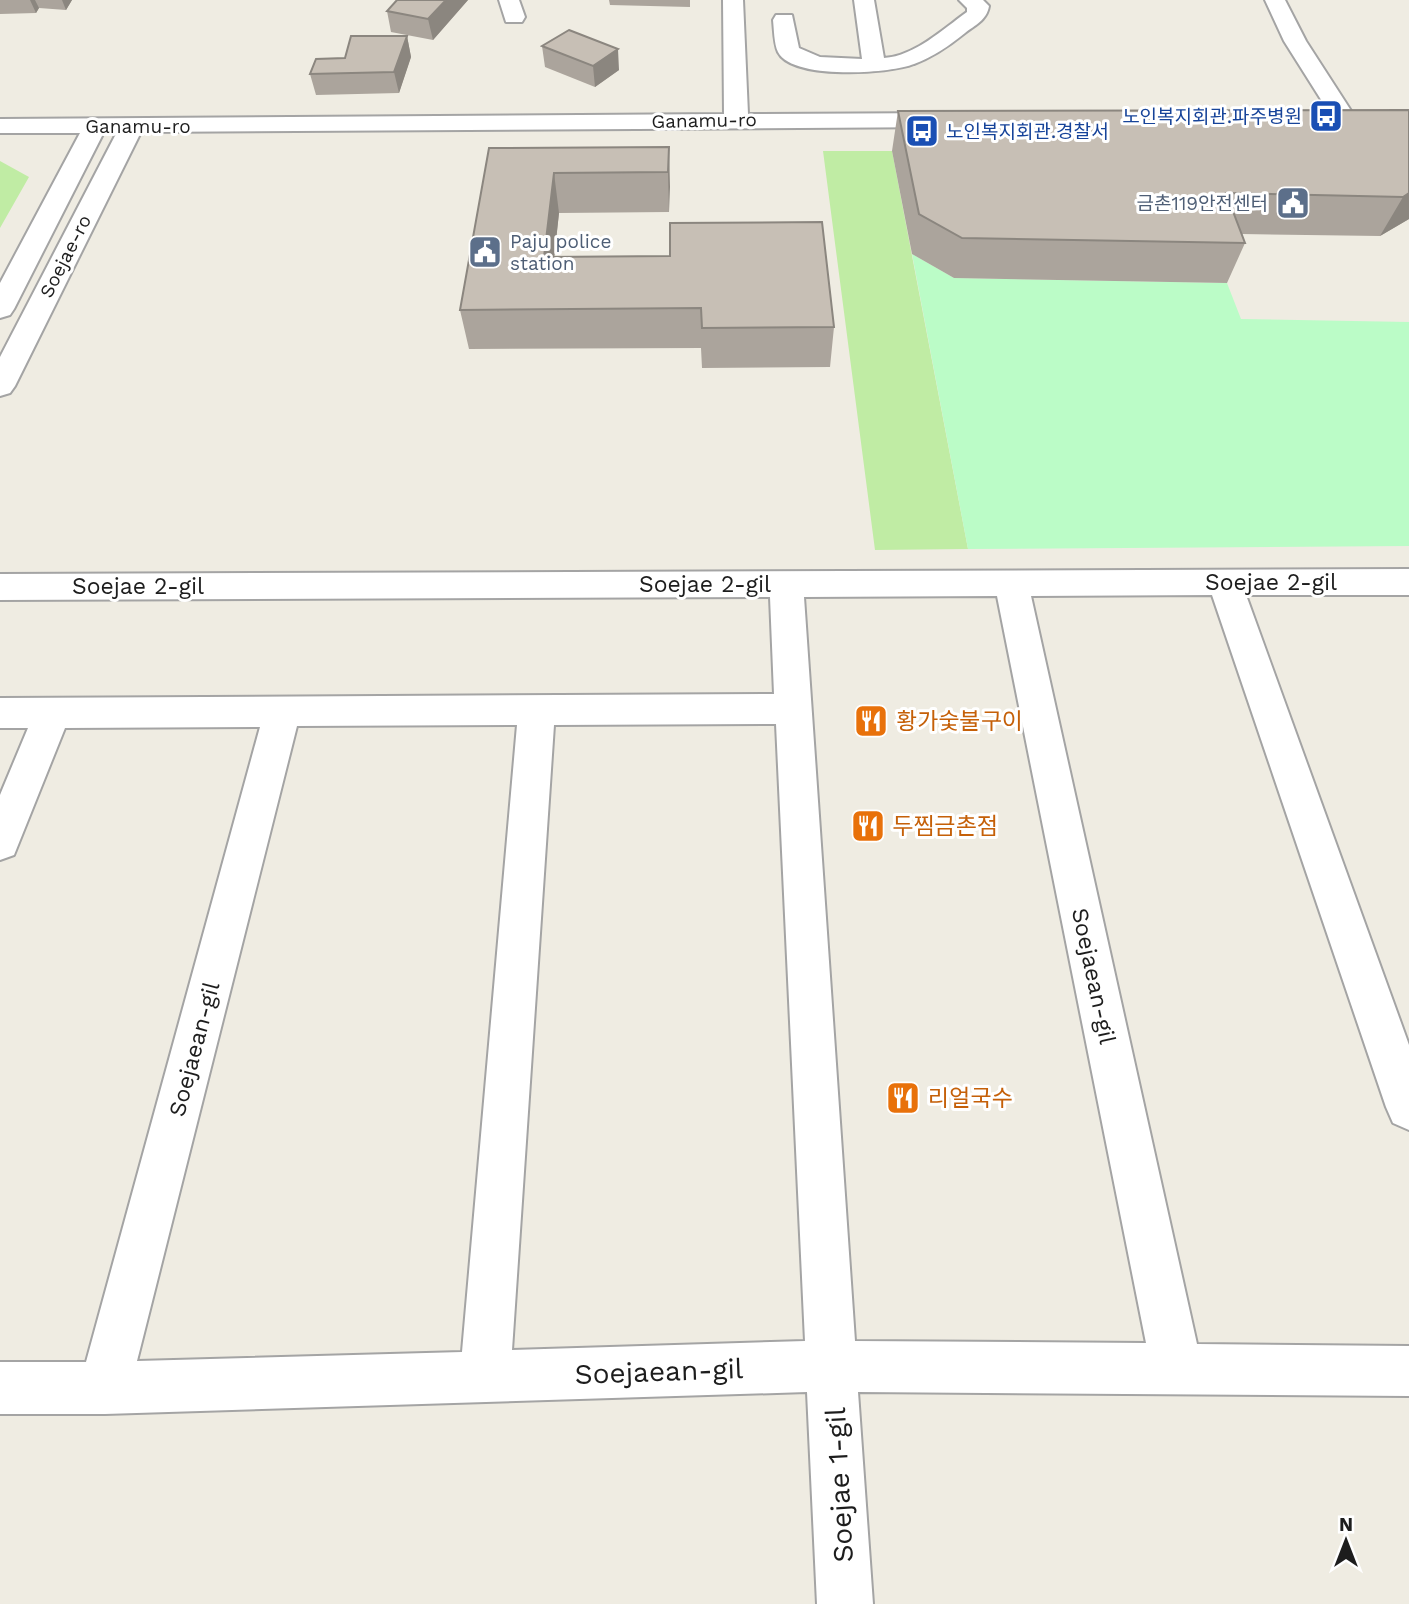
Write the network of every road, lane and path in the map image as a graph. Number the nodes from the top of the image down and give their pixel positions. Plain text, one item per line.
1 (733, 0) edge
2 (864, 0) edge
3 (969, 0) edge
4 (1275, 0) edge
5 (784, 20) dead end
6 (880, 65) junction
7 (736, 119) junction
8 (898, 120) junction
9 (968, 120) edge
10 (1317, 120) edge
11 (1345, 120) junction
12 (1371, 120) edge
13 (0, 126) edge
14 (95, 126) junction
15 (132, 127) junction
16 (0, 309) edge
17 (0, 386) edge
18 (1409, 582) edge
19 (1011, 583) junction
20 (1225, 583) junction
21 (786, 584) junction
22 (0, 587) edge
23 (794, 709) junction
24 (537, 710) junction
25 (283, 711) junction
26 (51, 712) junction
27 (0, 713) edge
28 (0, 843) edge
29 (1409, 1107) edge
30 (832, 1366) junction
31 (1177, 1369) junction
32 (1409, 1371) edge
33 (485, 1376) junction
34 (0, 1388) edge
35 (104, 1388) junction
36 (845, 1604) edge

1 - 7 street
2 - 6 street
3 - 6 street
4 - 11 street
5 - 6 street
6 - 8 street
7 - 8 street, Ganamu-ro
7 - 15 street, Ganamu-ro
8 - 9 street, Ganamu-ro
10 - 11 street
11 - 12 street
13 - 14 street, Ganamu-ro
14 - 15 street, Ganamu-ro
14 - 16 street
15 - 17 street, Soejae-ro
18 - 20 street, Soejae 2-gil
19 - 20 street, Soejae 2-gil
19 - 21 street, Soejae 2-gil
19 - 31 street, Soejaean-gil
20 - 29 street
21 - 22 street, Soejae 2-gil
21 - 23 street
23 - 24 street
23 - 30 street
24 - 25 street
24 - 33 street
25 - 26 street
25 - 35 street, Soejaean-gil
26 - 27 street
26 - 28 street
30 - 31 street, Soejaean-gil
30 - 33 street, Soejaean-gil
30 - 36 street, Soejae 1-gil
31 - 32 street, Soejaean-gil
33 - 35 street, Soejaean-gil
34 - 35 street, Soejaean-gil

